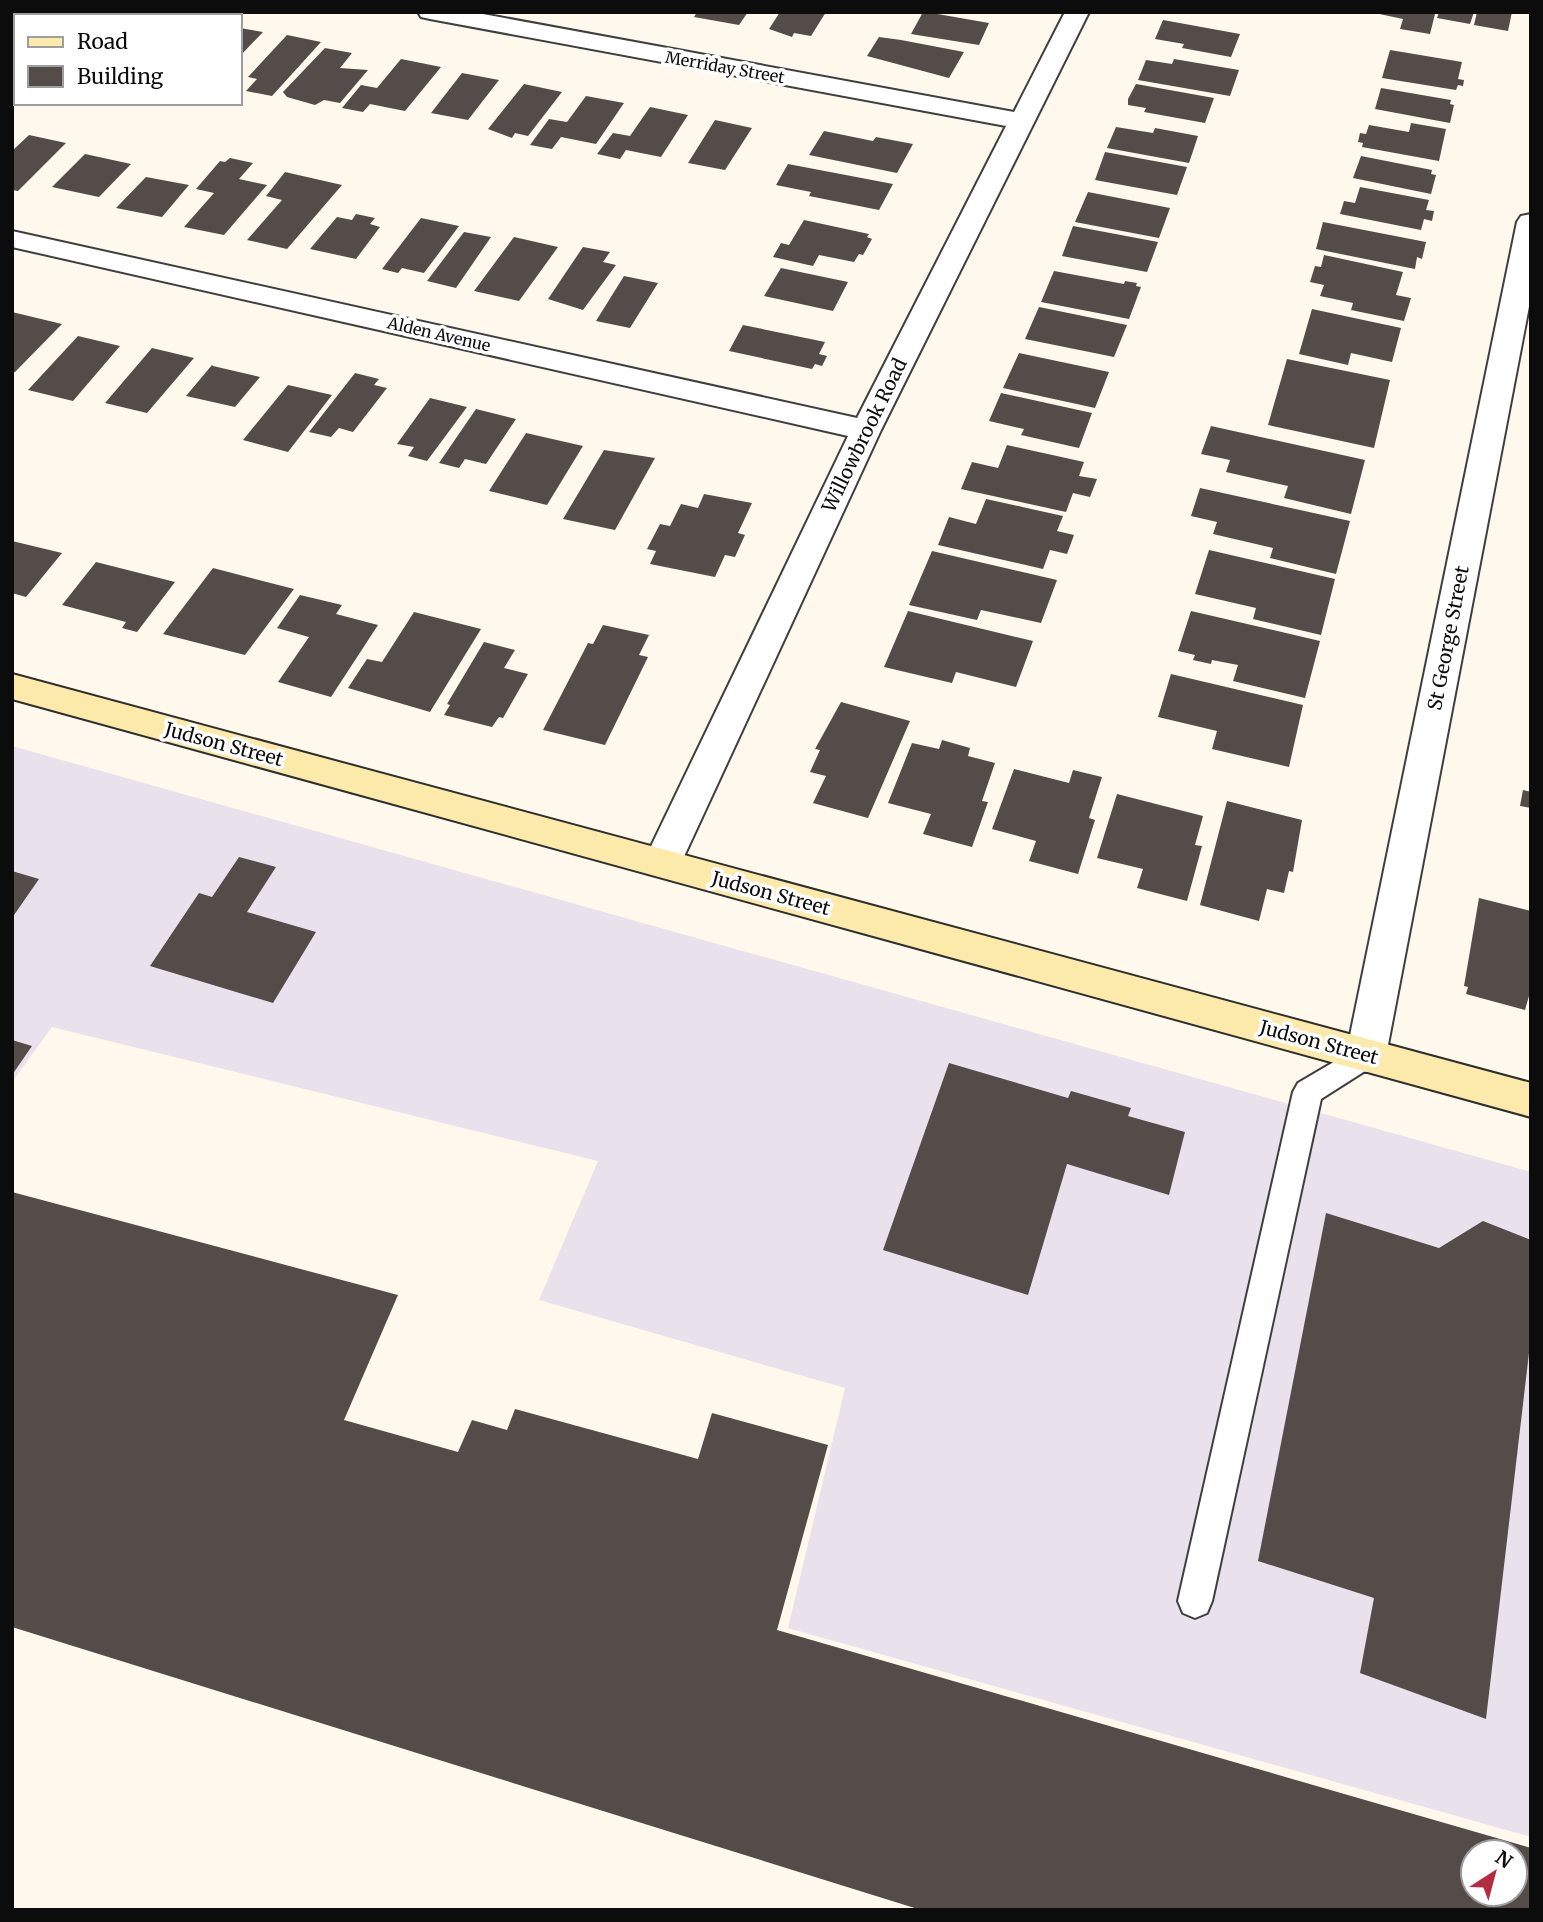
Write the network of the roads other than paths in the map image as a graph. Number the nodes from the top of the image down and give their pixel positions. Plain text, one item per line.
1 (430, 12) edge
2 (1077, 12) edge
3 (1021, 121) junction
4 (1531, 222) edge
5 (12, 239) edge
6 (866, 430) junction
7 (12, 686) edge
8 (662, 863) junction
9 (1366, 1055) junction
10 (1531, 1100) edge
11 (1195, 1601) dead end

1 - 3 street, Merriday Street
2 - 3 street, Willowbrook Road
3 - 6 street, Willowbrook Road
4 - 9 street, St George Street
5 - 6 street, Alden Avenue
6 - 8 street, Willowbrook Road
7 - 8 street, Judson Street
8 - 9 street, Judson Street
9 - 10 street, Judson Street
9 - 11 lane

